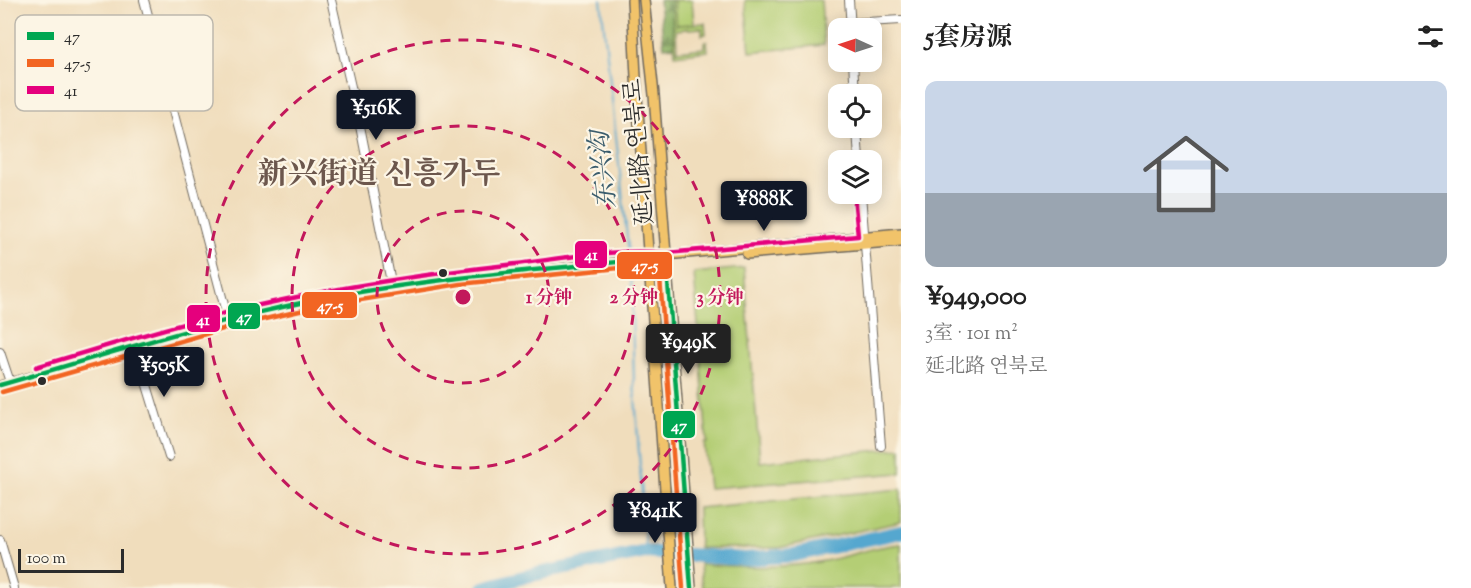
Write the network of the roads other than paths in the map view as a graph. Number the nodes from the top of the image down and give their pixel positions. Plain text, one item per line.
1 (144, 0) edge
2 (331, 0) edge
3 (632, 0) edge
4 (644, 0) edge
5 (849, 0) edge
6 (148, 15) edge
7 (850, 18) edge
8 (901, 20) edge
9 (882, 22) edge
10 (172, 111) edge
11 (862, 204) edge
12 (901, 233) edge
13 (865, 240) junction
14 (901, 241) edge
15 (666, 258) junction
16 (649, 259) junction
17 (392, 287) junction
18 (228, 320) junction
19 (135, 345) junction
20 (0, 352) edge
21 (10, 382) junction
22 (0, 385) edge
23 (881, 446) dead end
24 (169, 457) dead end
25 (0, 541) edge
26 (14, 588) edge
27 (672, 588) edge
28 (691, 588) edge

1 - 6 street
2 - 17 street
3 - 16 main road, 延北路 연북로
4 - 15 main road, 延北路 연북로
5 - 7 street
8 - 9 street
10 - 18 street
11 - 13 street
12 - 13 main road
13 - 14 main road
13 - 15 main road
13 - 23 street
15 - 16 main road
15 - 28 main road, 延北路 연북로
16 - 17 street
16 - 27 main road, 延北路 연북로
17 - 18 street
18 - 19 street
19 - 21 street
19 - 24 street
20 - 21 street
21 - 22 street
25 - 26 street

